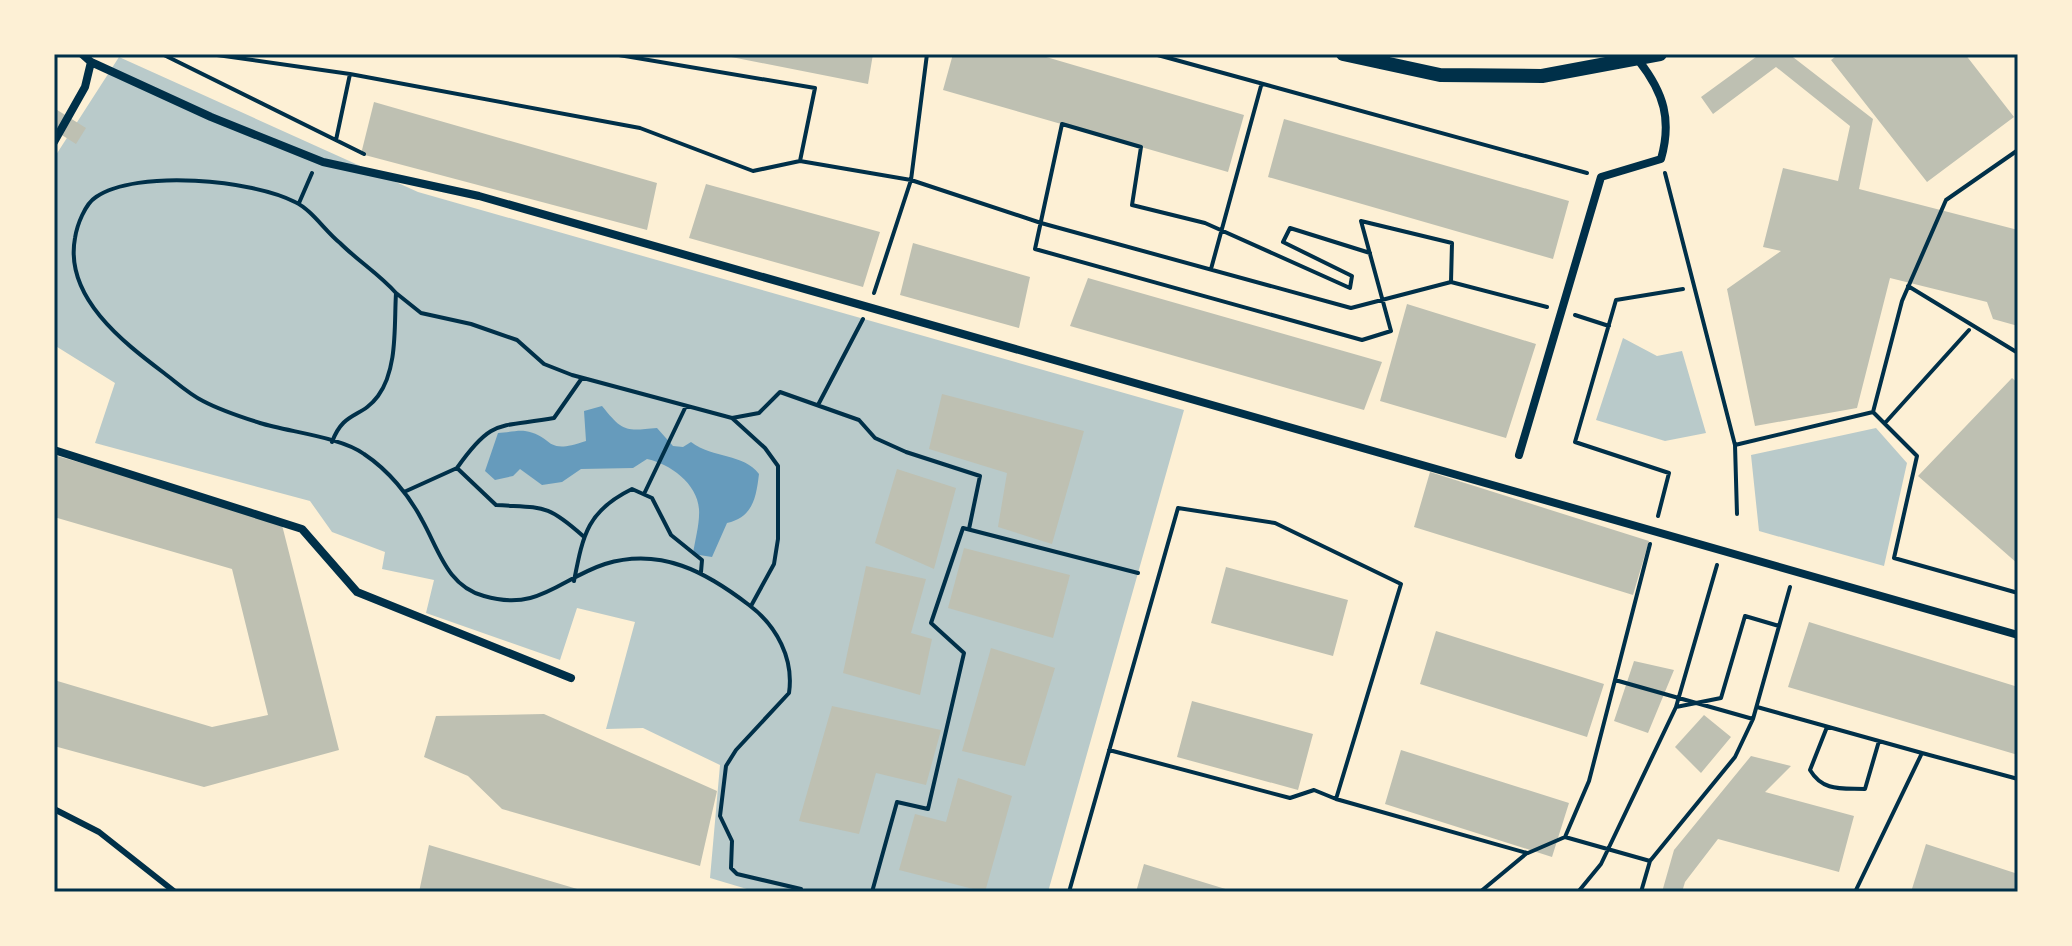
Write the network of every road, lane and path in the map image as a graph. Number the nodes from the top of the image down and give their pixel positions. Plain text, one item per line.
1 (82, 54) edge
2 (162, 54) edge
3 (210, 54) edge
4 (613, 54) edge
5 (927, 54) edge
6 (1154, 54) edge
7 (1343, 54) edge
8 (1660, 54) edge
9 (1639, 61) junction
10 (91, 62) junction
11 (350, 74) junction
12 (1261, 86) junction
13 (336, 140) junction
14 (54, 142) edge
15 (2018, 150) edge
16 (1661, 159) junction
17 (318, 160) junction
18 (377, 160) dead end
19 (800, 161) junction
20 (1601, 177) junction
21 (911, 180) junction
22 (299, 203) junction
23 (1222, 231) junction
24 (1370, 253) junction
25 (1211, 269) junction
26 (1451, 282) junction
27 (1908, 286) junction
28 (1683, 289) dead end
29 (396, 293) junction
30 (870, 306) junction
31 (1562, 311) junction
32 (1609, 326) junction
33 (1969, 330) dead end
34 (2018, 353) edge
35 (582, 377) junction
36 (818, 405) junction
37 (686, 406) junction
38 (1873, 412) junction
39 (732, 418) junction
40 (1885, 423) junction
41 (332, 442) junction
42 (1735, 445) junction
43 (54, 450) edge
44 (1519, 455) dead end
45 (457, 468) junction
46 (404, 492) junction
47 (644, 494) junction
48 (1737, 514) dead end
49 (1658, 515) junction
50 (1672, 520) dead end
51 (969, 529) junction
52 (1654, 531) junction
53 (583, 537) junction
54 (1722, 550) junction
55 (1795, 571) junction
56 (701, 572) junction
57 (1138, 573) dead end
58 (574, 581) junction
59 (2018, 593) edge
60 (751, 606) junction
61 (1779, 626) junction
62 (2018, 635) edge
63 (571, 678) dead end
64 (1615, 680) junction
65 (1676, 707) junction
66 (1757, 707) junction
67 (1753, 719) junction
68 (1827, 727) junction
69 (1879, 741) junction
70 (1109, 750) junction
71 (1922, 753) junction
72 (2018, 779) edge
73 (1336, 799) junction
74 (54, 809) edge
75 (1565, 837) junction
76 (1527, 853) junction
77 (1650, 861) junction
78 (175, 892) edge
79 (800, 892) edge
80 (872, 892) edge
81 (1069, 892) edge
82 (1480, 892) edge
83 (1578, 892) edge
84 (1641, 892) edge
85 (1855, 892) edge

1 - 10 street
2 - 13 path
3 - 11 path
4 - 19 path
5 - 21 path
6 - 12 path
7 - 9 street
8 - 9 street
9 - 16 street
10 - 14 street
10 - 17 street
11 - 13 path
11 - 19 path
12 - 20 path
12 - 23 path
13 - 18 path
15 - 27 path
16 - 20 street
16 - 42 path
17 - 22 path
17 - 30 street
19 - 21 path
20 - 31 street
21 - 25 path
21 - 30 path
22 - 29 path
22 - 41 path
23 - 24 path
23 - 24 path
23 - 25 path
24 - 26 path
25 - 26 path
26 - 31 path
27 - 34 path
27 - 38 path
28 - 32 path
29 - 35 path
29 - 41 path
30 - 36 path
30 - 52 street
31 - 32 path
31 - 44 street
32 - 49 path
33 - 40 path
35 - 37 path
35 - 45 path
36 - 39 path
36 - 51 path
37 - 39 path
37 - 47 path
38 - 40 path
38 - 42 path
39 - 60 path
40 - 59 path
41 - 46 path
42 - 48 path
43 - 63 street
45 - 46 path
45 - 53 path
46 - 58 path
47 - 53 path
47 - 56 path
49 - 50 path
49 - 52 path
51 - 57 path
51 - 80 path
52 - 54 street
52 - 64 path
53 - 58 path
54 - 55 street
54 - 65 path
55 - 61 path
55 - 62 street
56 - 58 path
56 - 60 path
60 - 79 path
61 - 65 path
61 - 66 path
64 - 67 path
64 - 75 path
65 - 83 path
66 - 67 path
66 - 68 path
67 - 77 path
68 - 69 path
68 - 69 path
69 - 71 path
70 - 73 path
70 - 73 path
70 - 81 path
71 - 72 path
71 - 85 path
73 - 76 path
74 - 78 lane
75 - 76 path
75 - 77 path
76 - 82 path
77 - 84 path

